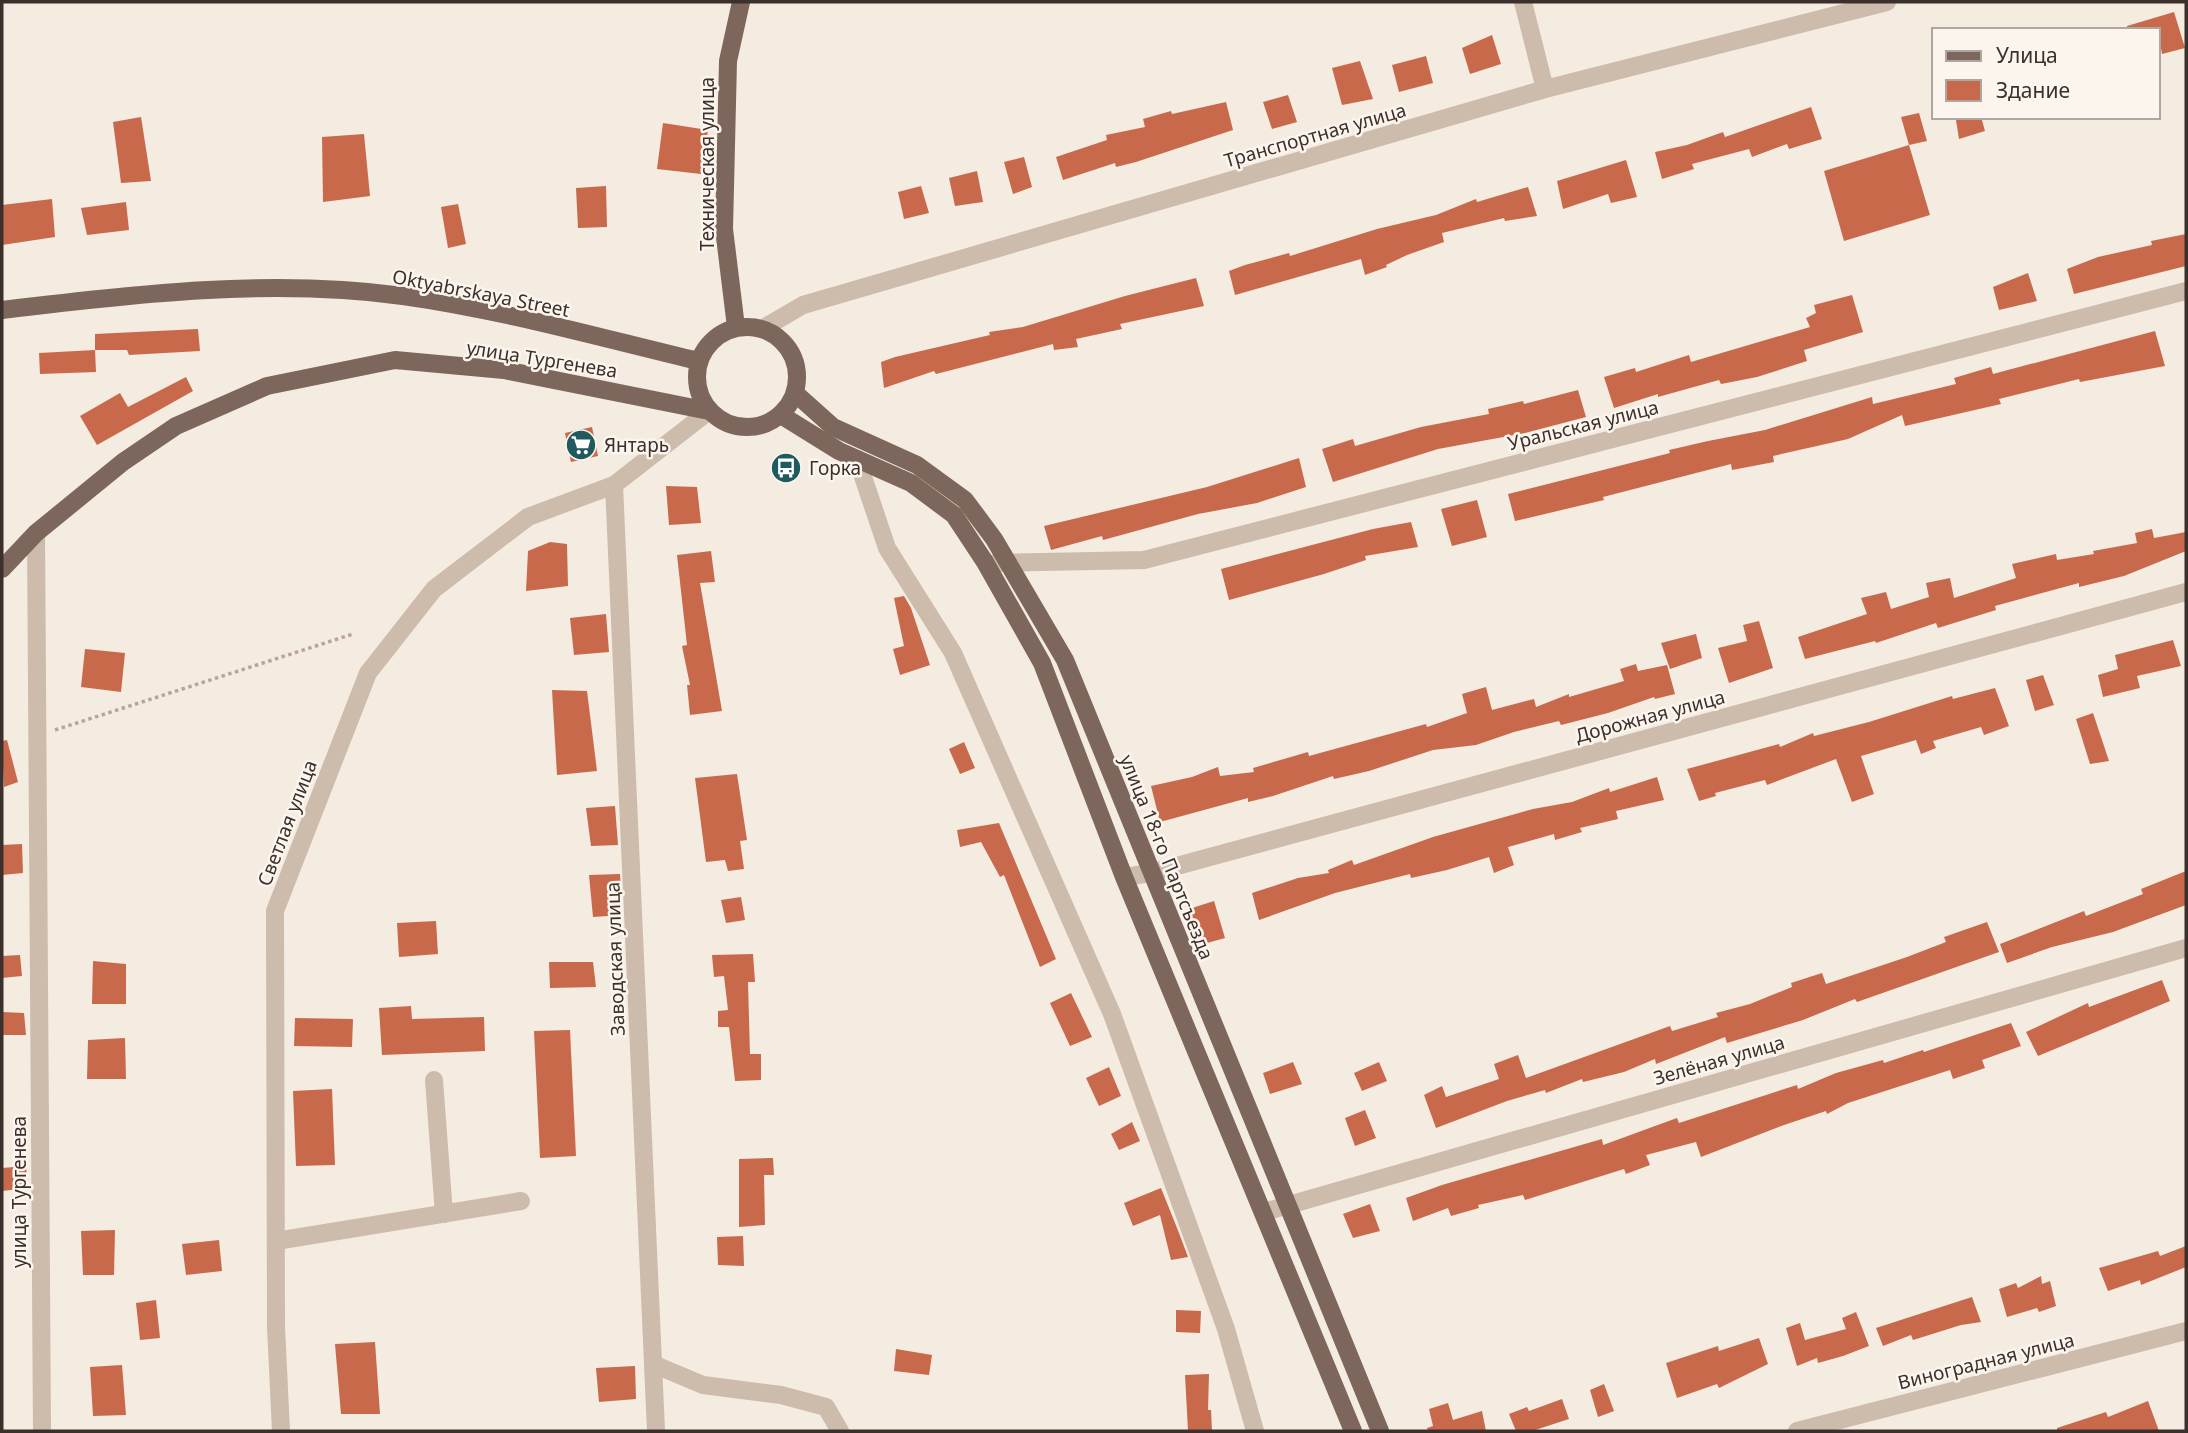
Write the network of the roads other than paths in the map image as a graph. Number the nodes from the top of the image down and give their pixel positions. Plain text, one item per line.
1 (741, 2) edge
2 (1523, 2) edge
3 (1887, 2) edge
4 (1545, 89) junction
5 (2186, 291) edge
6 (2, 310) edge
7 (736, 327) junction
8 (762, 329) junction
9 (698, 361) junction
10 (795, 393) junction
11 (709, 411) junction
12 (781, 415) junction
13 (857, 459) junction
14 (614, 485) junction
15 (36, 533) junction
16 (985, 562) junction
17 (1008, 563) junction
18 (2, 569) edge
19 (2186, 592) edge
20 (1151, 873) junction
21 (1124, 877) junction
22 (2186, 948) edge
23 (434, 1080) dead end
24 (521, 1201) dead end
25 (1286, 1206) junction
26 (1264, 1212) junction
27 (444, 1214) junction
28 (276, 1241) junction
29 (2186, 1332) edge
30 (653, 1364) junction
31 (42, 1431) edge
32 (281, 1431) edge
33 (656, 1431) edge
34 (840, 1431) edge
35 (1255, 1431) edge
36 (1353, 1431) edge
37 (1380, 1431) edge
38 (1797, 1431) edge

1 - 7 main road, Техническая улица
2 - 4 street
3 - 4 street, Транспортная улица
4 - 8 street, Транспортная улица
5 - 17 street, Уральская улица
6 - 9 main road, Oktyabrskaya Street
7 - 8 main road
7 - 9 main road
8 - 10 main road
9 - 11 main road
10 - 12 main road
10 - 17 main road, улица 18-го Партсъезда
11 - 12 main road
11 - 14 street, Светлая улица
11 - 15 main road, улица Тургенева
12 - 13 main road
13 - 16 main road
13 - 35 street
14 - 28 street, Светлая улица
14 - 30 street, Заводская улица
15 - 18 main road, улица Тургенева
15 - 31 street, улица Тургенева
16 - 17 street, Уральская улица
16 - 21 main road
17 - 20 main road, улица 18-го Партсъезда
19 - 20 street, Дорожная улица
20 - 21 street, Дорожная улица
20 - 25 main road, улица 18-го Партсъезда
21 - 26 main road
22 - 25 street, Зелёная улица
23 - 27 street
24 - 27 street
25 - 26 street, Зелёная улица
25 - 37 main road, улица 18-го Партсъезда
26 - 36 main road
27 - 28 street
28 - 32 street, Светлая улица
29 - 38 street, Виноградная улица
30 - 33 street, Заводская улица
30 - 34 street

